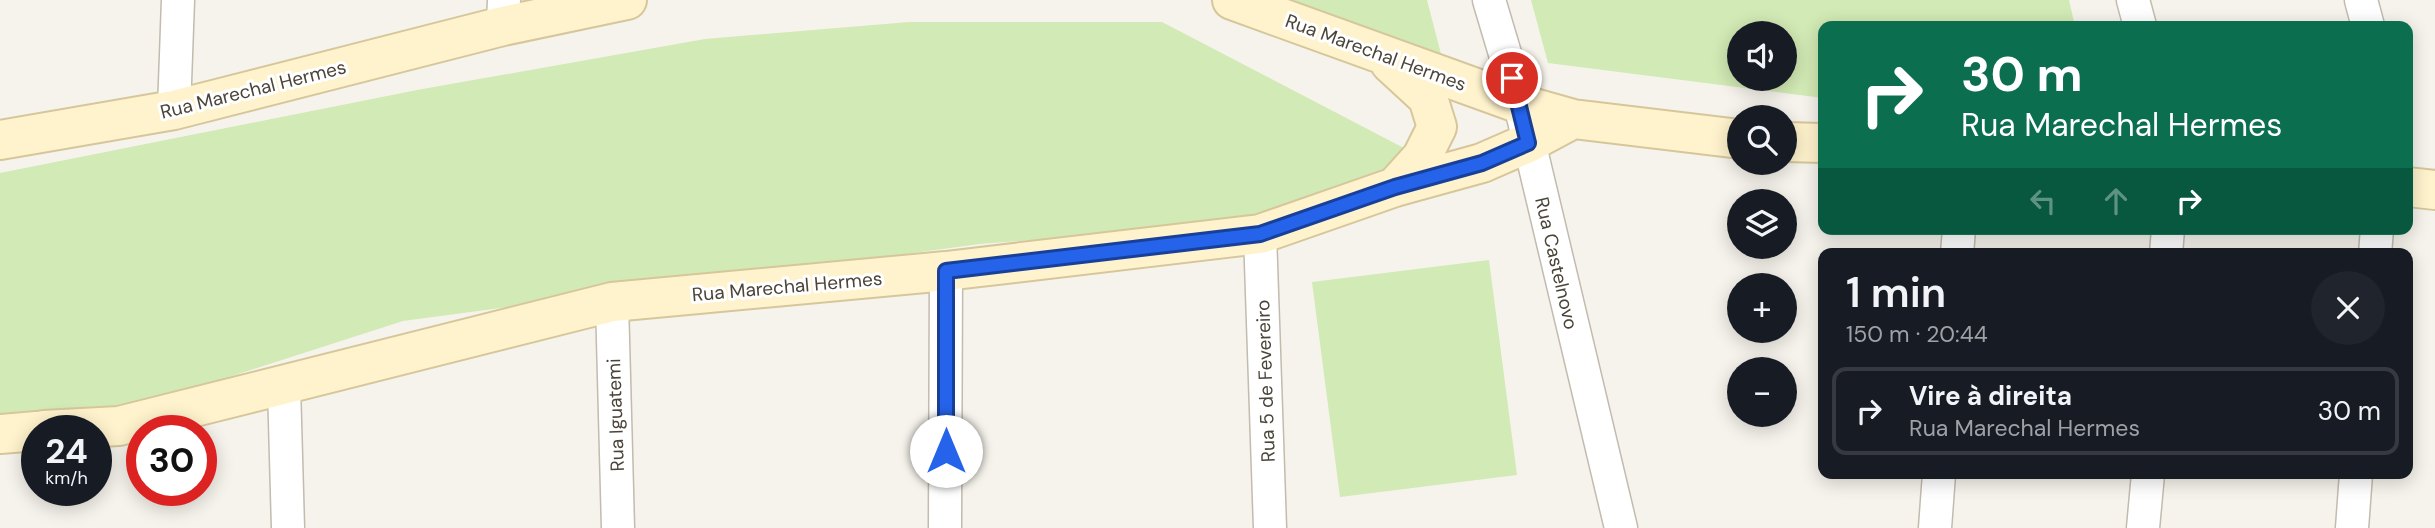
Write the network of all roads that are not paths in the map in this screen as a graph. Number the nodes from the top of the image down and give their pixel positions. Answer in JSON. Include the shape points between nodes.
{"nodes":[{"id":1,"x":178,"y":0,"type":"edge"},
{"id":2,"x":626,"y":0,"type":"edge"},
{"id":3,"x":1232,"y":0,"type":"edge"},
{"id":4,"x":1489,"y":0,"type":"edge"},
{"id":5,"x":2133,"y":0,"type":"edge"},
{"id":6,"x":2361,"y":0,"type":"edge"},
{"id":7,"x":504,"y":13,"type":"edge"},
{"id":8,"x":2139,"y":21,"type":"edge"},
{"id":9,"x":2367,"y":21,"type":"edge"},
{"id":10,"x":1379,"y":52,"type":"junction"},
{"id":11,"x":1520,"y":104,"type":"junction"},
{"id":12,"x":174,"y":110,"type":"junction"},
{"id":13,"x":1573,"y":119,"type":"junction"},
{"id":14,"x":1727,"y":137,"type":"edge"},
{"id":15,"x":0,"y":140,"type":"edge"},
{"id":16,"x":1528,"y":143,"type":"junction"},
{"id":17,"x":1797,"y":143,"type":"edge"},
{"id":18,"x":1818,"y":144,"type":"edge"},
{"id":19,"x":1395,"y":187,"type":"junction"},
{"id":20,"x":2413,"y":188,"type":"edge"},
{"id":21,"x":2435,"y":190,"type":"edge"},
{"id":22,"x":1260,"y":234,"type":"junction"},
{"id":23,"x":946,"y":271,"type":"junction"},
{"id":24,"x":612,"y":302,"type":"junction"},
{"id":25,"x":284,"y":386,"type":"junction"},
{"id":26,"x":112,"y":426,"type":"edge"},
{"id":27,"x":21,"y":432,"type":"edge"},
{"id":28,"x":0,"y":433,"type":"edge"},
{"id":29,"x":1939,"y":479,"type":"edge"},
{"id":30,"x":2148,"y":479,"type":"edge"},
{"id":31,"x":2356,"y":479,"type":"edge"},
{"id":32,"x":288,"y":528,"type":"edge"},
{"id":33,"x":618,"y":528,"type":"edge"},
{"id":34,"x":945,"y":528,"type":"edge"},
{"id":35,"x":1270,"y":528,"type":"edge"},
{"id":36,"x":1621,"y":528,"type":"edge"},
{"id":37,"x":1935,"y":528,"type":"edge"},
{"id":38,"x":2143,"y":528,"type":"edge"},
{"id":39,"x":2352,"y":528,"type":"edge"}],
"edges":[{"from":1,"to":12,"type":"street"},
{"from":2,"to":7,"type":"street","name":"Rua Marechal Hermes"},
{"from":3,"to":10,"type":"street","name":"Rua Marechal Hermes"},
{"from":4,"to":11,"type":"street","name":"Rua Castelnovo"},
{"from":5,"to":8,"type":"street"},
{"from":6,"to":9,"type":"street"},
{"from":7,"to":12,"type":"street","name":"Rua Marechal Hermes"},
{"from":10,"to":11,"type":"street","name":"Rua Marechal Hermes"},
{"from":10,"to":19,"type":"street","via":[[1428,98],[1437,127],[1422,157]]},
{"from":11,"to":13,"type":"street","name":"Rua Marechal Hermes"},
{"from":11,"to":16,"type":"street","name":"Rua Castelnovo"},
{"from":12,"to":15,"type":"street","name":"Rua Marechal Hermes"},
{"from":13,"to":14,"type":"street","name":"Rua Marechal Hermes"},
{"from":13,"to":16,"type":"street","name":"Rua Marechal Hermes"},
{"from":16,"to":19,"type":"street","name":"Rua Marechal Hermes","via":[[1482,163]]},
{"from":16,"to":36,"type":"street","name":"Rua Castelnovo"},
{"from":17,"to":18,"type":"street"},
{"from":19,"to":22,"type":"street","name":"Rua Marechal Hermes"},
{"from":20,"to":21,"type":"street"},
{"from":22,"to":23,"type":"street","name":"Rua Marechal Hermes"},
{"from":22,"to":35,"type":"street","name":"Rua 5 de Fevereiro"},
{"from":23,"to":24,"type":"street","name":"Rua Marechal Hermes"},
{"from":23,"to":34,"type":"street"},
{"from":24,"to":25,"type":"street","name":"Rua Marechal Hermes"},
{"from":24,"to":33,"type":"street","name":"Rua Iguatemi"},
{"from":25,"to":26,"type":"street","name":"Rua Marechal Hermes"},
{"from":25,"to":32,"type":"street"},
{"from":27,"to":28,"type":"street"},
{"from":29,"to":37,"type":"street"},
{"from":30,"to":38,"type":"street"},
{"from":31,"to":39,"type":"street"}]}
